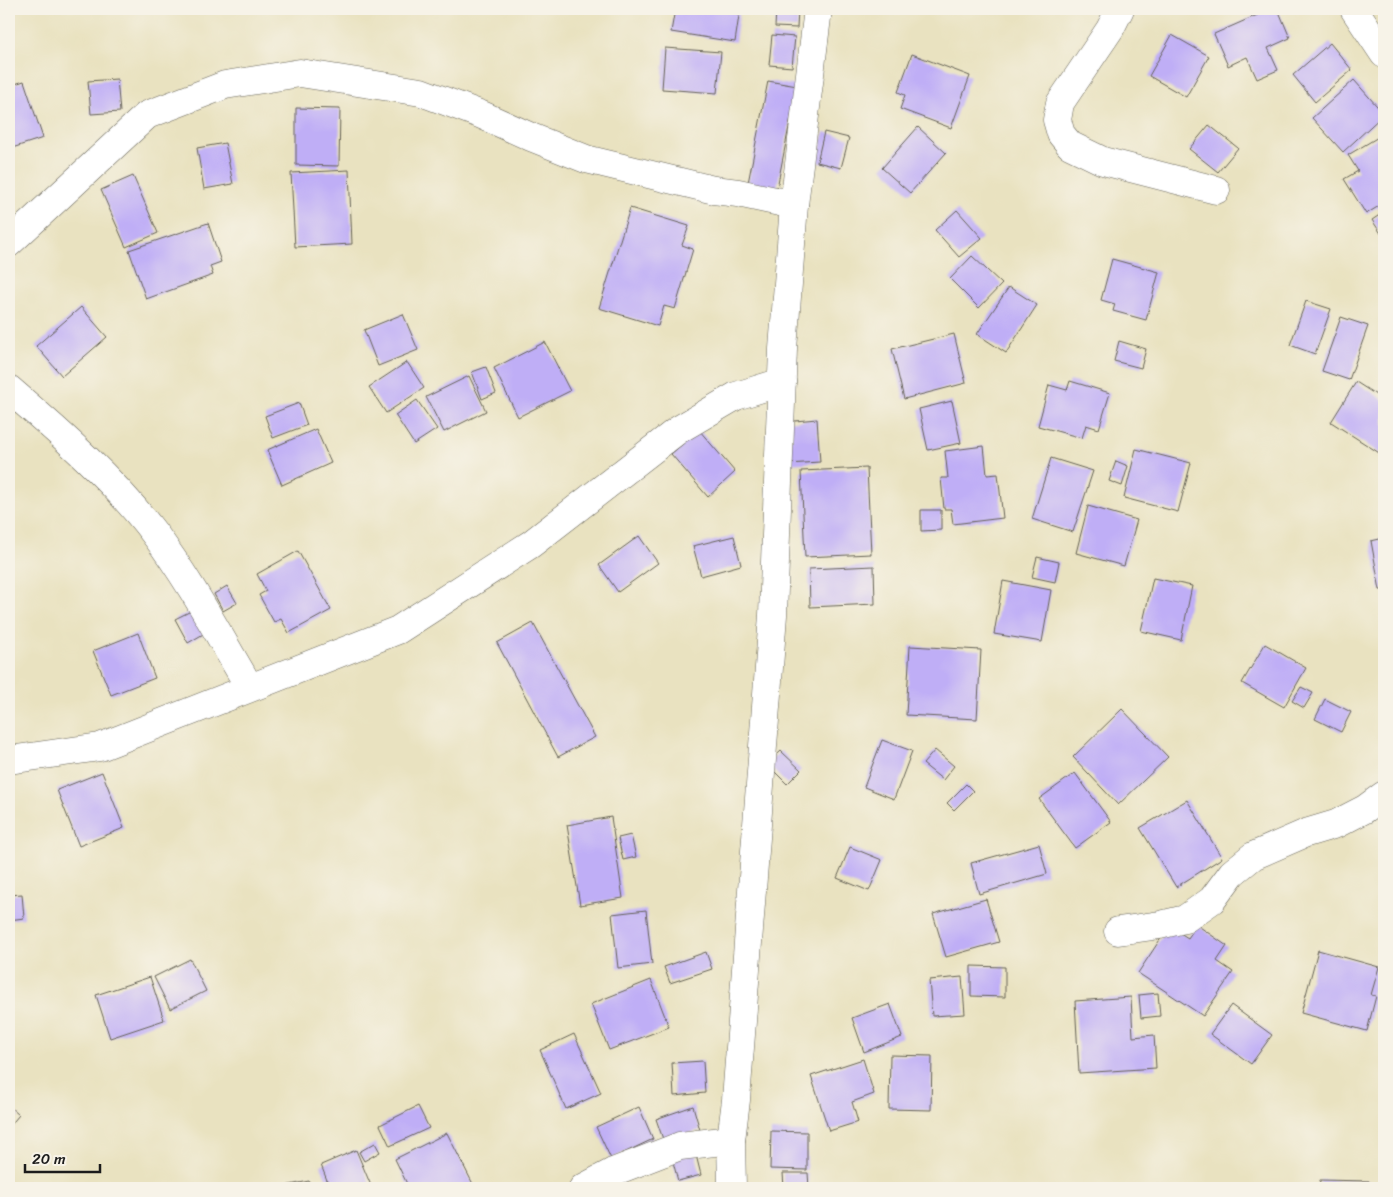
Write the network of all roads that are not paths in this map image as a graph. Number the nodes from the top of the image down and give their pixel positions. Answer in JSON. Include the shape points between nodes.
{"nodes":[{"id":1,"x":818,"y":9,"type":"edge"},
{"id":2,"x":1120,"y":9,"type":"edge"},
{"id":3,"x":1354,"y":9,"type":"edge"},
{"id":4,"x":1384,"y":54,"type":"edge"},
{"id":5,"x":1216,"y":190,"type":"dead end"},
{"id":6,"x":794,"y":206,"type":"junction"},
{"id":7,"x":9,"y":243,"type":"edge"},
{"id":8,"x":782,"y":382,"type":"junction"},
{"id":9,"x":9,"y":389,"type":"edge"},
{"id":10,"x":250,"y":688,"type":"junction"},
{"id":11,"x":9,"y":760,"type":"edge"},
{"id":12,"x":1384,"y":795,"type":"edge"},
{"id":13,"x":1118,"y":931,"type":"dead end"},
{"id":14,"x":731,"y":1140,"type":"junction"},
{"id":15,"x":583,"y":1188,"type":"edge"},
{"id":16,"x":732,"y":1188,"type":"edge"}],
"edges":[{"from":1,"to":6,"type":"street"},
{"from":2,"to":5,"type":"street","via":[[1060,103],[1057,120],[1061,134],[1070,144],[1103,161]]},
{"from":3,"to":4,"type":"street"},
{"from":6,"to":7,"type":"street","via":[[586,159],[482,114],[420,92],[300,73],[225,85],[147,115]]},
{"from":6,"to":8,"type":"street"},
{"from":8,"to":10,"type":"street","via":[[736,396],[678,430],[531,544],[398,630]]},
{"from":8,"to":14,"type":"street","via":[[774,615]]},
{"from":9,"to":10,"type":"street","via":[[80,452],[153,532],[192,588]]},
{"from":10,"to":11,"type":"street","via":[[100,748]]},
{"from":12,"to":13,"type":"street","via":[[1336,824],[1253,856],[1232,873],[1212,900],[1185,919]]},
{"from":14,"to":15,"type":"street","via":[[680,1146],[613,1172]]},
{"from":14,"to":16,"type":"street"}]}
